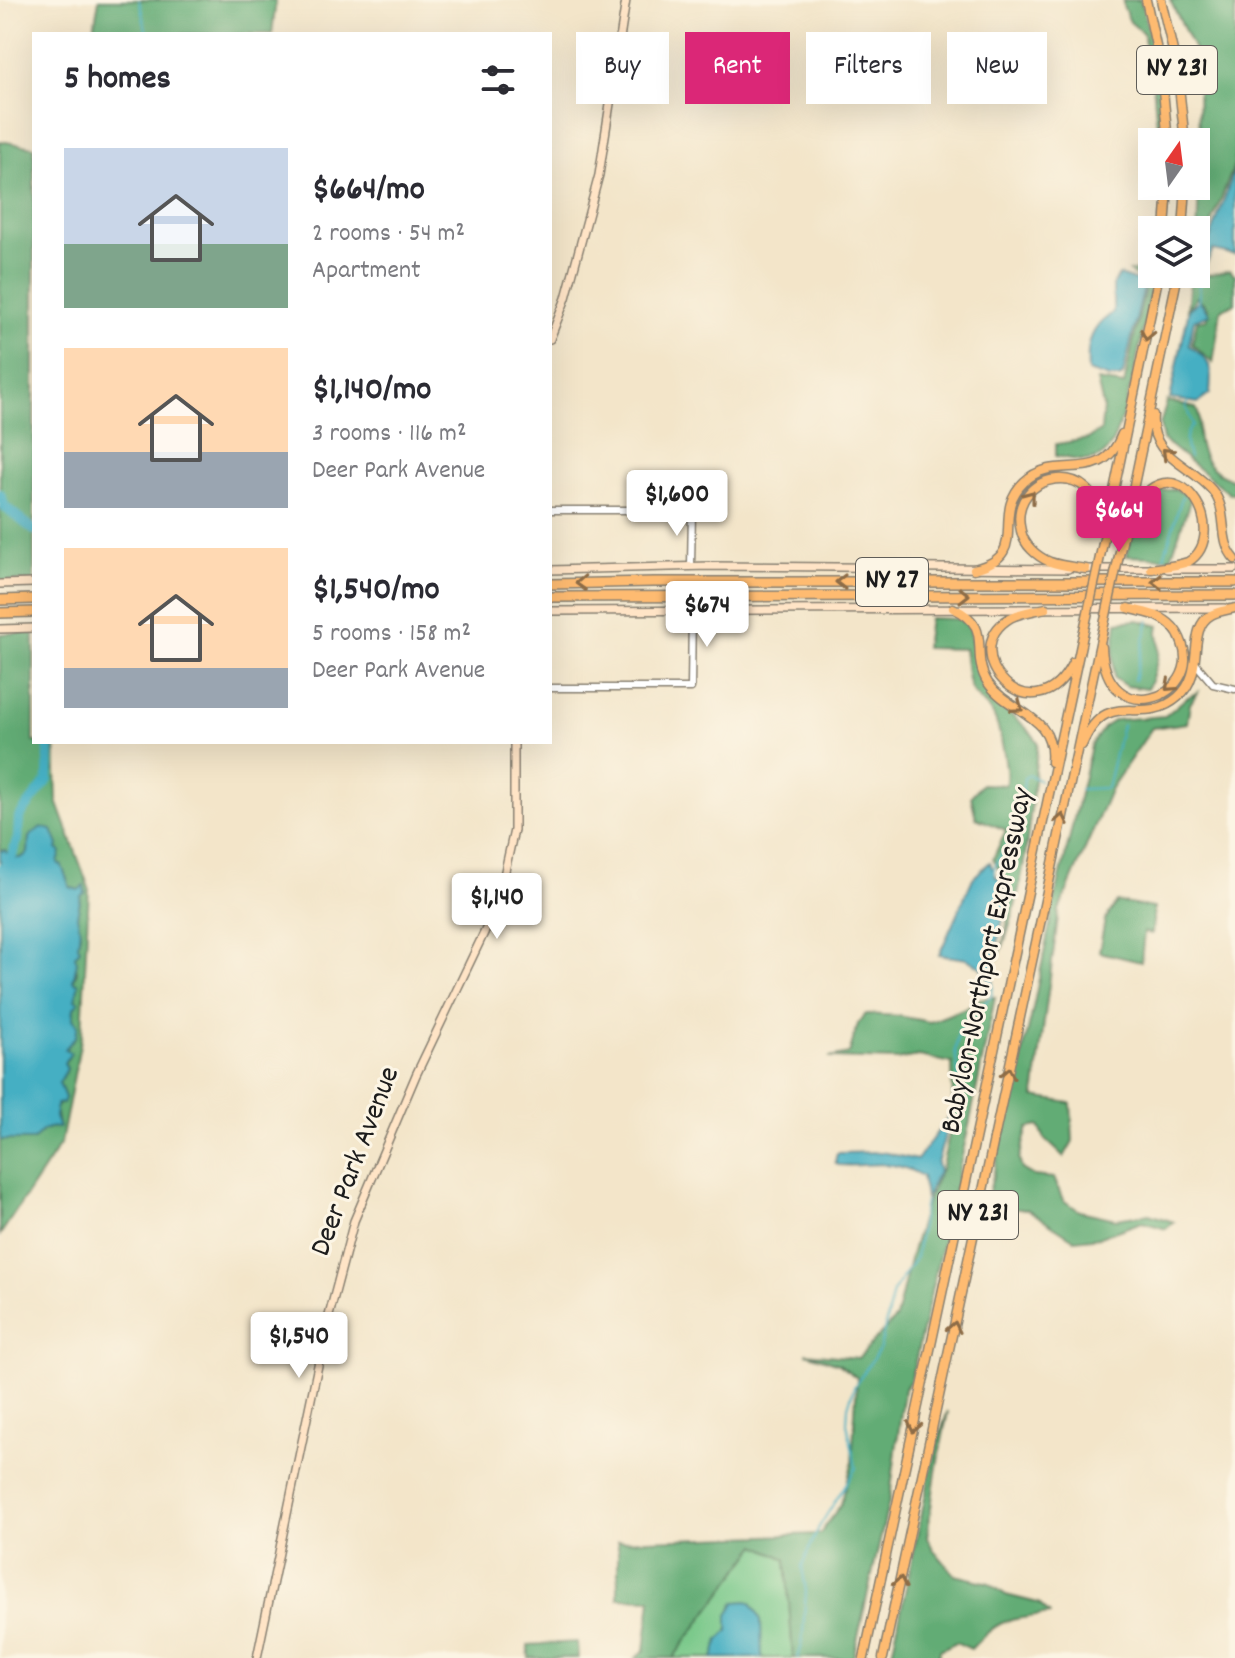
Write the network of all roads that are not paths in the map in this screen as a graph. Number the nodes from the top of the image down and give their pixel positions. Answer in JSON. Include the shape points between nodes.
{"nodes":[{"id":1,"x":626,"y":0,"type":"edge"},
{"id":2,"x":1146,"y":0,"type":"edge"},
{"id":3,"x":1161,"y":0,"type":"edge"},
{"id":4,"x":1166,"y":128,"type":"edge"},
{"id":5,"x":1183,"y":128,"type":"edge"},
{"id":6,"x":1156,"y":288,"type":"edge"},
{"id":7,"x":1175,"y":288,"type":"edge"},
{"id":8,"x":552,"y":334,"type":"edge"},
{"id":9,"x":1157,"y":375,"type":"junction"},
{"id":10,"x":1131,"y":410,"type":"junction"},
{"id":11,"x":552,"y":510,"type":"edge"},
{"id":12,"x":1125,"y":528,"type":"junction"},
{"id":13,"x":1103,"y":543,"type":"junction"},
{"id":14,"x":1235,"y":559,"type":"edge"},
{"id":15,"x":691,"y":566,"type":"junction"},
{"id":16,"x":974,"y":569,"type":"junction"},
{"id":17,"x":1086,"y":569,"type":"junction"},
{"id":18,"x":1151,"y":569,"type":"junction"},
{"id":19,"x":1235,"y":569,"type":"edge"},
{"id":20,"x":552,"y":570,"type":"edge"},
{"id":21,"x":1235,"y":582,"type":"edge"},
{"id":22,"x":32,"y":583,"type":"edge"},
{"id":23,"x":0,"y":584,"type":"edge"},
{"id":24,"x":552,"y":584,"type":"edge"},
{"id":25,"x":1235,"y":595,"type":"edge"},
{"id":26,"x":552,"y":597,"type":"edge"},
{"id":27,"x":32,"y":598,"type":"edge"},
{"id":28,"x":0,"y":600,"type":"edge"},
{"id":29,"x":953,"y":608,"type":"junction"},
{"id":30,"x":1046,"y":608,"type":"junction"},
{"id":31,"x":1128,"y":608,"type":"junction"},
{"id":32,"x":1235,"y":608,"type":"edge"},
{"id":33,"x":552,"y":611,"type":"edge"},
{"id":34,"x":692,"y":611,"type":"junction"},
{"id":35,"x":32,"y":612,"type":"edge"},
{"id":36,"x":0,"y":613,"type":"edge"},
{"id":37,"x":32,"y":628,"type":"edge"},
{"id":38,"x":0,"y":629,"type":"edge"},
{"id":39,"x":1102,"y":634,"type":"junction"},
{"id":40,"x":1079,"y":651,"type":"junction"},
{"id":41,"x":1196,"y":664,"type":"junction"},
{"id":42,"x":552,"y":688,"type":"edge"},
{"id":43,"x":1235,"y":689,"type":"edge"},
{"id":44,"x":514,"y":744,"type":"edge"},
{"id":45,"x":1075,"y":761,"type":"junction"},
{"id":46,"x":1045,"y":811,"type":"junction"},
{"id":47,"x":257,"y":1658,"type":"edge"},
{"id":48,"x":864,"y":1658,"type":"edge"},
{"id":49,"x":883,"y":1658,"type":"edge"}],
"edges":[{"from":1,"to":8,"type":"main road","via":[[599,175]]},
{"from":2,"to":4,"type":"main road","number":"NY 231"},
{"from":3,"to":5,"type":"main road","number":"NY 231"},
{"from":6,"to":10,"type":"main road","name":"Babylon-Northport Expressway","number":"NY 231","one_way":true},
{"from":7,"to":9,"type":"main road","name":"Babylon-Northport Expressway","number":"NY 231"},
{"from":9,"to":12,"type":"main road","name":"Babylon-Northport Expressway","number":"NY 231"},
{"from":14,"to":9,"type":"main road","one_way":true,"via":[[1226,545],[1217,496],[1164,453],[1156,439],[1152,426]]},
{"from":10,"to":13,"type":"main road","name":"Babylon-Northport Expressway","number":"NY 231"},
{"from":10,"to":16,"type":"main road","via":[[1104,460],[1086,467],[1044,469],[1023,482],[1009,506],[1003,554]]},
{"from":11,"to":15,"type":"street","via":[[692,510]]},
{"from":12,"to":18,"type":"main road","via":[[1142,495],[1159,485],[1183,484],[1205,499],[1213,524],[1206,547],[1189,561]]},
{"from":12,"to":39,"type":"main road","name":"Babylon-Northport Expressway","number":"NY 231","bridge":true},
{"from":17,"to":13,"type":"main road","one_way":true,"via":[[1050,562],[1030,548],[1019,523],[1027,496],[1055,479],[1083,485],[1100,506]]},
{"from":13,"to":40,"type":"main road","name":"Babylon-Northport Expressway","number":"NY 231","bridge":true},
{"from":15,"to":16,"type":"main road"},
{"from":15,"to":20,"type":"main road"},
{"from":16,"to":17,"type":"main road"},
{"from":17,"to":18,"type":"main road"},
{"from":18,"to":19,"type":"main road"},
{"from":21,"to":24,"type":"highway","number":"NY 27","one_way":true},
{"from":22,"to":23,"type":"main road"},
{"from":26,"to":25,"type":"highway","number":"NY 27","one_way":true},
{"from":27,"to":28,"type":"highway"},
{"from":29,"to":30,"type":"main road"},
{"from":29,"to":34,"type":"main road"},
{"from":29,"to":46,"type":"main road","one_way":true,"via":[[977,627],[981,667],[990,685],[1047,735],[1052,753]]},
{"from":30,"to":31,"type":"main road"},
{"from":30,"to":40,"type":"main road","via":[[1015,616],[998,629],[991,652],[1000,679],[1021,692],[1043,693],[1062,681]]},
{"from":31,"to":32,"type":"main road"},
{"from":31,"to":39,"type":"main road","one_way":true,"via":[[1162,619],[1181,639],[1184,663],[1173,686],[1147,698],[1120,691],[1105,670]]},
{"from":32,"to":41,"type":"main road","via":[[1202,624]]},
{"from":33,"to":34,"type":"main road"},
{"from":34,"to":42,"type":"street","via":[[691,688]]},
{"from":35,"to":36,"type":"highway"},
{"from":37,"to":38,"type":"main road"},
{"from":39,"to":45,"type":"main road","name":"Babylon-Northport Expressway","number":"NY 231"},
{"from":40,"to":46,"type":"main road","name":"Babylon-Northport Expressway","number":"NY 231"},
{"from":41,"to":43,"type":"street","via":[[1215,685]]},
{"from":41,"to":45,"type":"main road","via":[[1186,689],[1166,705],[1111,711],[1099,718]]},
{"from":44,"to":47,"type":"main road","name":"Deer Park Avenue","via":[[511,852],[494,912],[354,1221]]},
{"from":49,"to":45,"type":"main road","name":"Babylon-Northport Expressway","number":"NY 231","one_way":true},
{"from":46,"to":48,"type":"main road","name":"Babylon-Northport Expressway","number":"NY 231","one_way":true}]}
